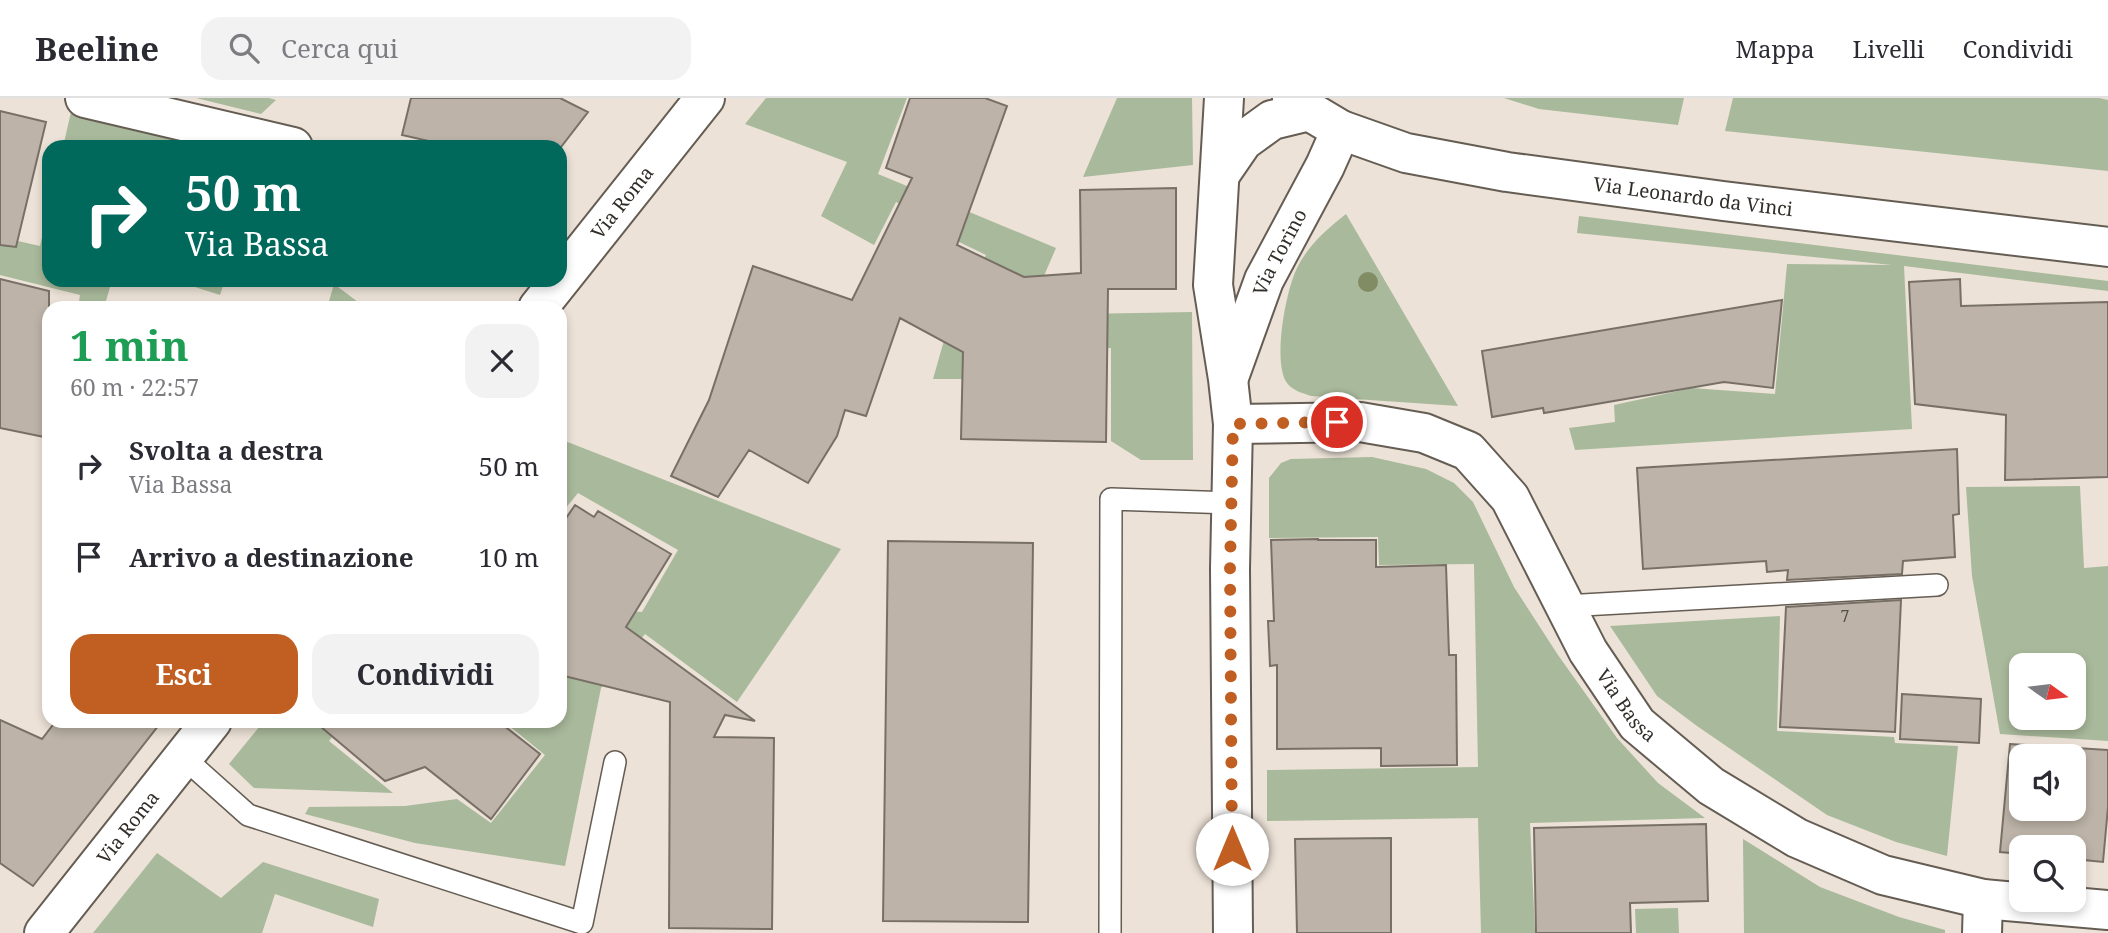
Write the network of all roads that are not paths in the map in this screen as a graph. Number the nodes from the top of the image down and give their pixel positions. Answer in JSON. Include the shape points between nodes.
{"nodes":[{"id":1,"x":85,"y":98,"type":"edge"},
{"id":2,"x":705,"y":98,"type":"edge"},
{"id":3,"x":1224,"y":98,"type":"edge"},
{"id":4,"x":1300,"y":104,"type":"edge"},
{"id":5,"x":1341,"y":130,"type":"junction"},
{"id":6,"x":263,"y":140,"type":"edge"},
{"id":7,"x":1221,"y":173,"type":"junction"},
{"id":8,"x":2108,"y":247,"type":"edge"},
{"id":9,"x":567,"y":264,"type":"edge"},
{"id":10,"x":1228,"y":379,"type":"junction"},
{"id":11,"x":1233,"y":424,"type":"junction"},
{"id":12,"x":1232,"y":503,"type":"junction"},
{"id":13,"x":1937,"y":585,"type":"dead end"},
{"id":14,"x":1565,"y":606,"type":"junction"},
{"id":15,"x":206,"y":728,"type":"edge"},
{"id":16,"x":183,"y":757,"type":"junction"},
{"id":17,"x":615,"y":762,"type":"dead end"},
{"id":18,"x":2108,"y":910,"type":"edge"},
{"id":19,"x":1982,"y":916,"type":"edge"},
{"id":20,"x":44,"y":933,"type":"edge"},
{"id":21,"x":1110,"y":933,"type":"edge"},
{"id":22,"x":1233,"y":933,"type":"edge"}],
"edges":[{"from":1,"to":6,"type":"street"},
{"from":2,"to":9,"type":"street","name":"Via Roma"},
{"from":3,"to":7,"type":"street","name":"Via Torino"},
{"from":4,"to":5,"type":"street","name":"Via Leonardo da Vinci"},
{"from":4,"to":7,"type":"street","via":[[1243,141]]},
{"from":5,"to":8,"type":"street","name":"Via Leonardo da Vinci","via":[[1406,153],[1507,172]]},
{"from":5,"to":10,"type":"street","name":"Via Torino","via":[[1264,280]]},
{"from":7,"to":10,"type":"street","name":"Via Torino","via":[[1213,285]]},
{"from":10,"to":11,"type":"street","name":"Via Torino"},
{"from":11,"to":12,"type":"street","name":"Via Torino"},
{"from":11,"to":14,"type":"street","name":"Via Bassa","via":[[1360,422],[1424,433],[1468,451],[1510,498]]},
{"from":12,"to":21,"type":"lane","via":[[1111,499]]},
{"from":12,"to":22,"type":"street","name":"Via Torino"},
{"from":13,"to":14,"type":"lane"},
{"from":14,"to":19,"type":"street","name":"Via Bassa","via":[[1588,651],[1637,724],[1711,786],[1797,838]]},
{"from":15,"to":16,"type":"street","name":"Via Roma"},
{"from":16,"to":17,"type":"lane","via":[[248,815],[582,923]]},
{"from":16,"to":20,"type":"street","name":"Via Roma"},
{"from":18,"to":19,"type":"street","name":"Via Bassa"}]}
